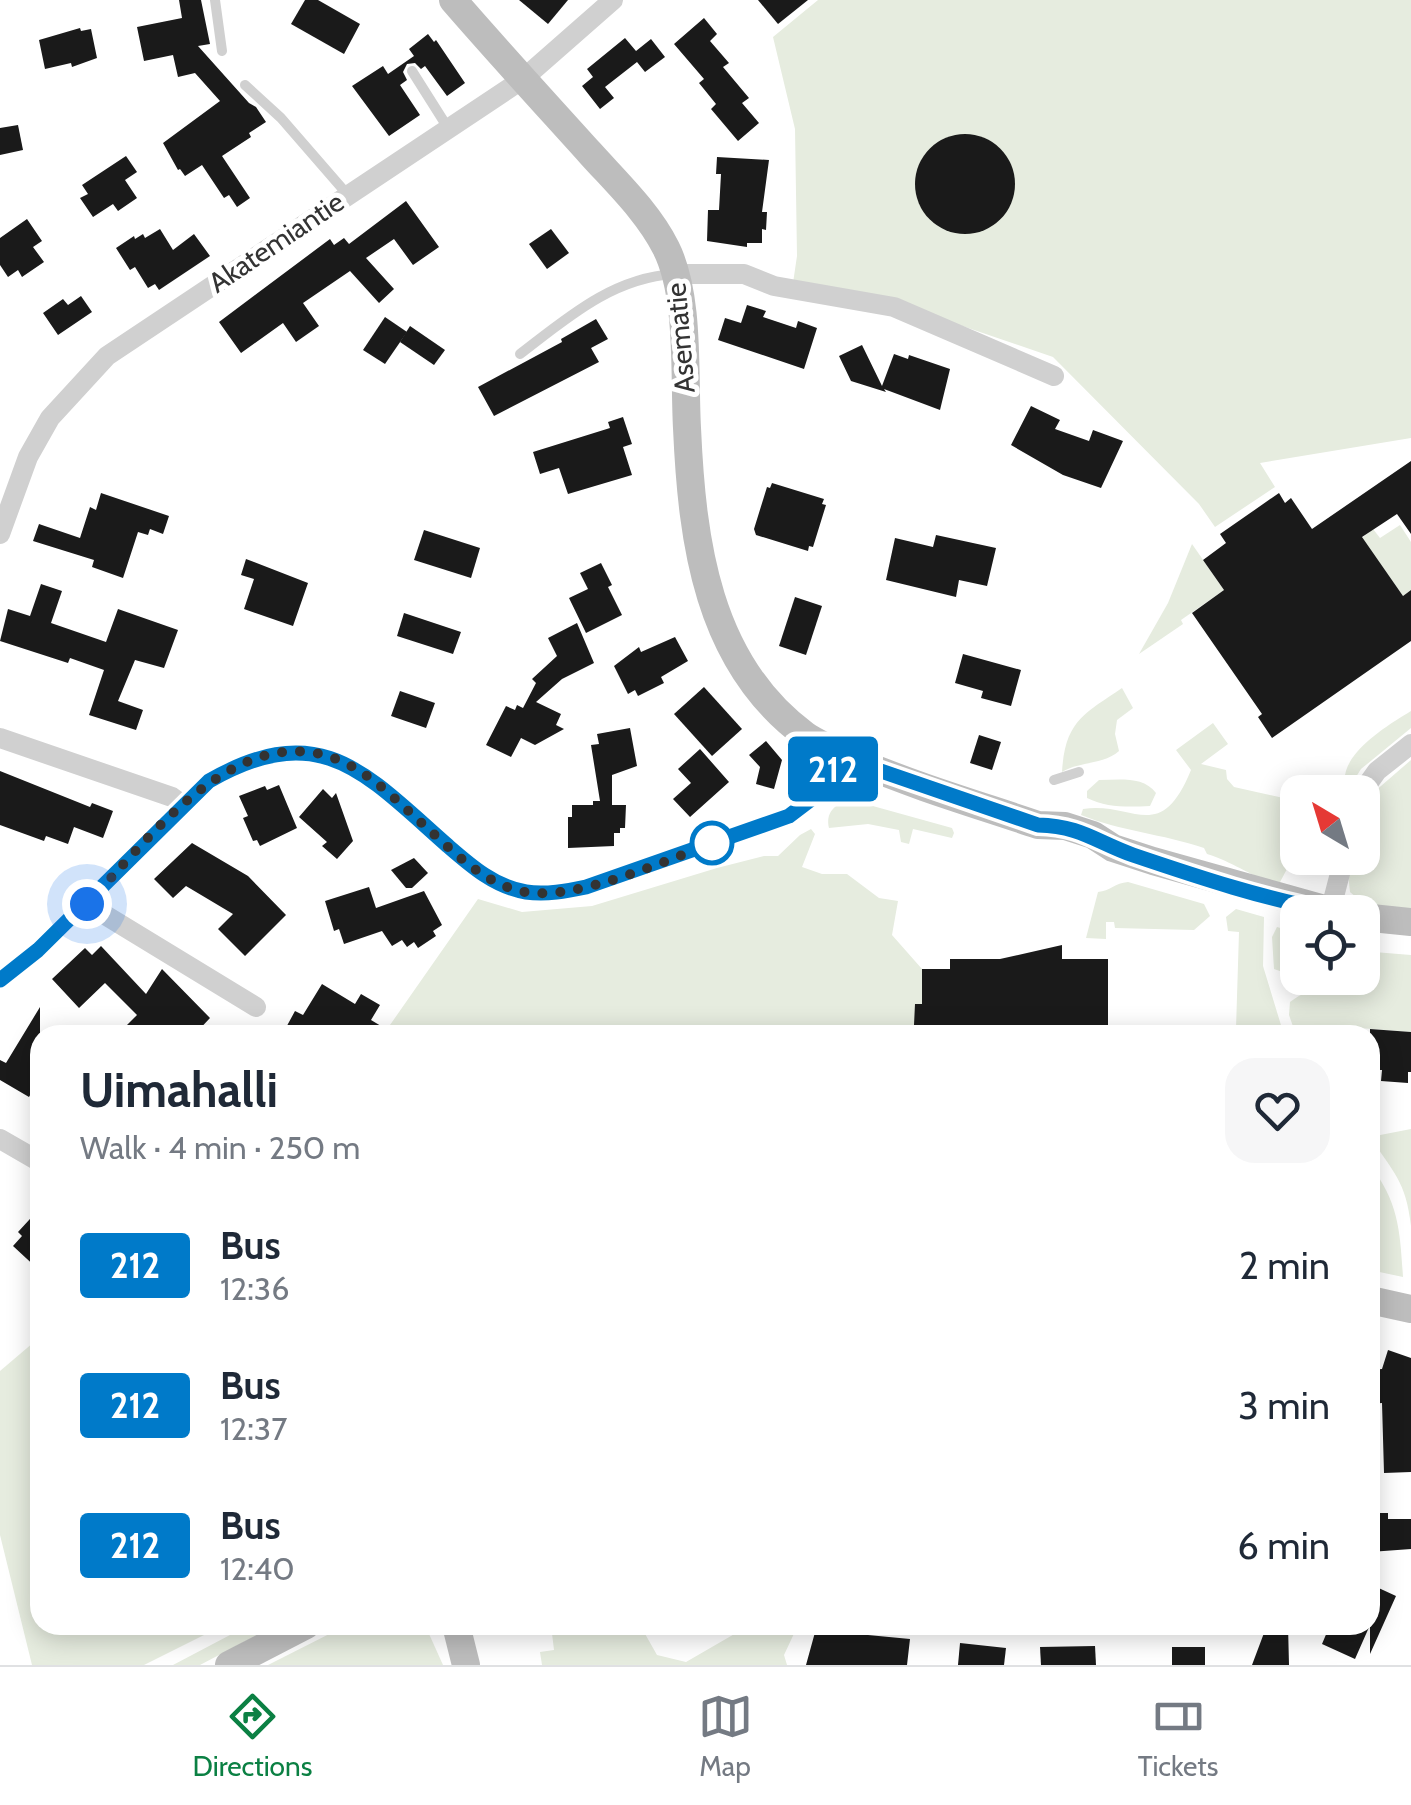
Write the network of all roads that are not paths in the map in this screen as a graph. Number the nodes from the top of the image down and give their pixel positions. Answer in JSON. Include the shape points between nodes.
{"nodes":[{"id":1,"x":215,"y":0,"type":"edge"},
{"id":2,"x":453,"y":0,"type":"edge"},
{"id":3,"x":613,"y":0,"type":"edge"},
{"id":4,"x":222,"y":51,"type":"dead end"},
{"id":5,"x":412,"y":71,"type":"dead end"},
{"id":6,"x":523,"y":80,"type":"junction"},
{"id":7,"x":245,"y":84,"type":"dead end"},
{"id":8,"x":448,"y":129,"type":"junction"},
{"id":9,"x":348,"y":194,"type":"junction"},
{"id":10,"x":675,"y":274,"type":"junction"},
{"id":11,"x":520,"y":354,"type":"dead end"},
{"id":12,"x":1054,"y":376,"type":"dead end"},
{"id":13,"x":4,"y":509,"type":"edge"},
{"id":14,"x":0,"y":534,"type":"edge"},
{"id":15,"x":0,"y":738,"type":"edge"},
{"id":16,"x":1411,"y":744,"type":"edge"},
{"id":17,"x":843,"y":754,"type":"junction"},
{"id":18,"x":1079,"y":772,"type":"dead end"},
{"id":19,"x":1374,"y":775,"type":"edge"},
{"id":20,"x":1054,"y":780,"type":"dead end"},
{"id":21,"x":184,"y":805,"type":"junction"},
{"id":22,"x":1280,"y":897,"type":"edge"},
{"id":23,"x":87,"y":904,"type":"junction"},
{"id":24,"x":1380,"y":919,"type":"edge"},
{"id":25,"x":1411,"y":922,"type":"edge"},
{"id":26,"x":0,"y":980,"type":"edge"},
{"id":27,"x":256,"y":1008,"type":"dead end"},
{"id":28,"x":0,"y":1139,"type":"edge"},
{"id":29,"x":30,"y":1156,"type":"edge"},
{"id":30,"x":1380,"y":1302,"type":"edge"},
{"id":31,"x":1411,"y":1309,"type":"edge"},
{"id":32,"x":287,"y":1635,"type":"edge"},
{"id":33,"x":458,"y":1635,"type":"edge"},
{"id":34,"x":230,"y":1665,"type":"edge"},
{"id":35,"x":466,"y":1665,"type":"edge"}],
"edges":[{"from":1,"to":4,"type":"lane"},
{"from":2,"to":6,"type":"street","name":"Asematie"},
{"from":3,"to":6,"type":"street","name":"Akatemiantie"},
{"from":5,"to":8,"type":"lane"},
{"from":6,"to":8,"type":"street","name":"Akatemiantie"},
{"from":6,"to":10,"type":"street","name":"Asematie","via":[[642,213]]},
{"from":7,"to":9,"type":"lane"},
{"from":8,"to":9,"type":"street","name":"Akatemiantie"},
{"from":9,"to":13,"type":"street","name":"Akatemiantie","via":[[107,356],[50,418]]},
{"from":10,"to":11,"type":"lane","via":[[626,282]]},
{"from":10,"to":12,"type":"street","via":[[744,274],[774,286],[894,306]]},
{"from":10,"to":17,"type":"street","name":"Asematie","via":[[694,520],[706,584],[725,631],[789,705]]},
{"from":13,"to":14,"type":"street","name":"Akatemiantie"},
{"from":15,"to":21,"type":"street"},
{"from":16,"to":19,"type":"street"},
{"from":17,"to":21,"type":"street","via":[[814,797],[789,816],[556,893],[495,882],[366,774],[339,760],[272,754],[209,781]]},
{"from":17,"to":22,"type":"street","name":"Asematie","via":[[1038,825],[1065,826],[1113,848]]},
{"from":18,"to":20,"type":"lane"},
{"from":21,"to":23,"type":"street"},
{"from":23,"to":26,"type":"street"},
{"from":23,"to":27,"type":"street"},
{"from":24,"to":25,"type":"street"},
{"from":28,"to":29,"type":"street"},
{"from":30,"to":31,"type":"street"},
{"from":32,"to":34,"type":"street"},
{"from":33,"to":35,"type":"street"}]}
